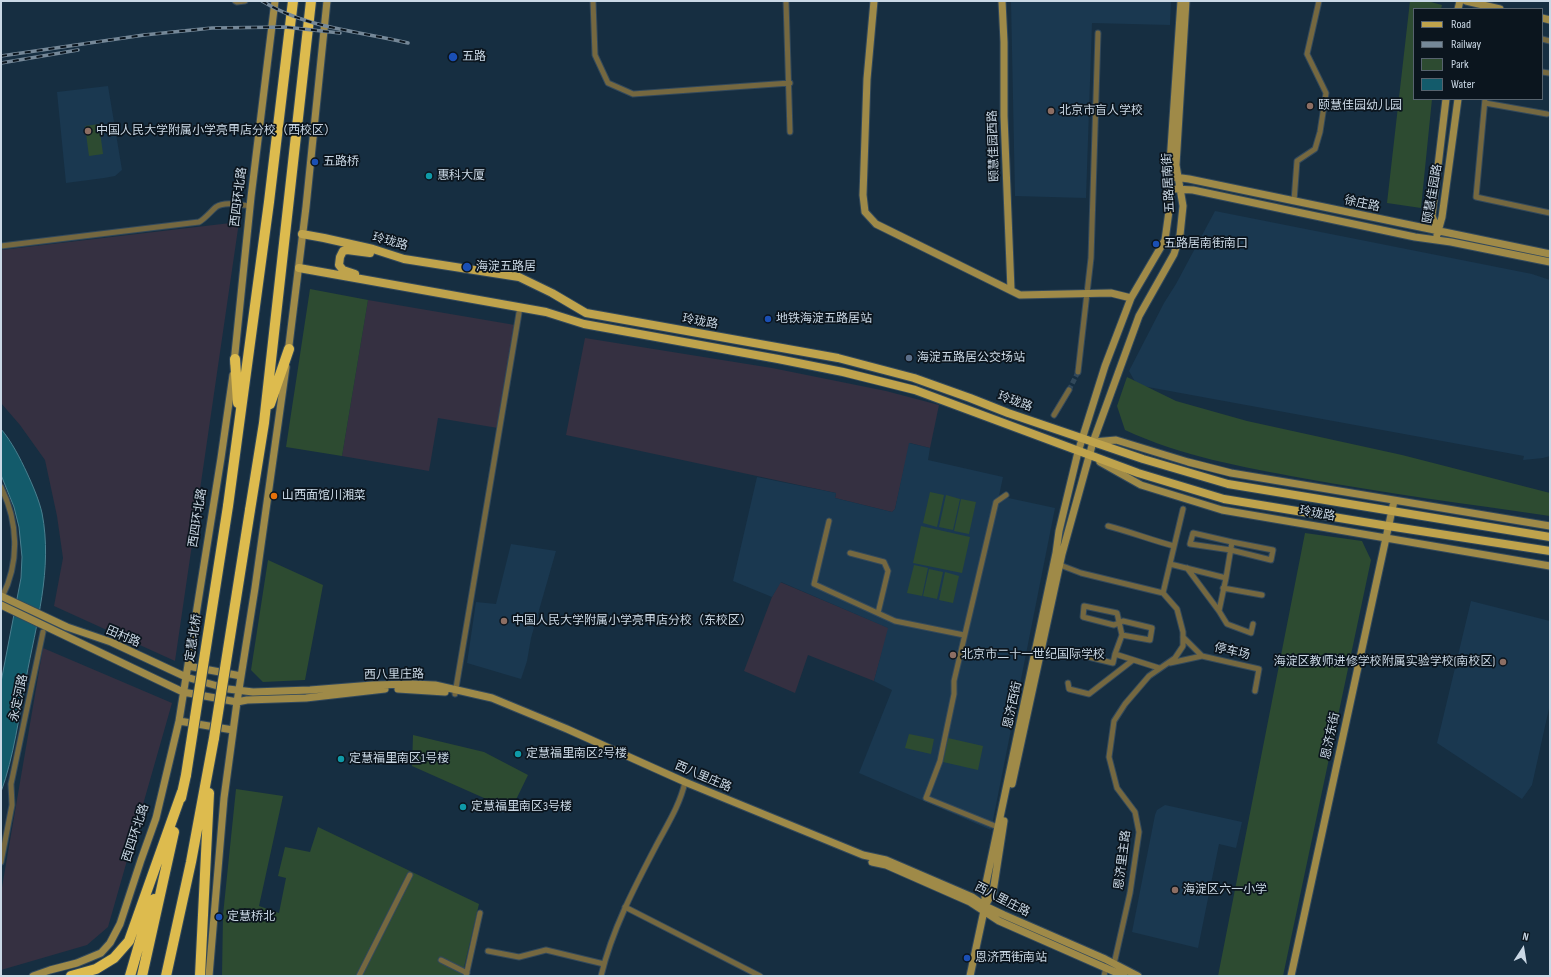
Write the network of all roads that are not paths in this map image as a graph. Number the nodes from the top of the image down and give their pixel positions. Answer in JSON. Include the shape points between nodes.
{"nodes":[{"id":1,"x":235,"y":1,"type":"edge"},
{"id":2,"x":245,"y":1,"type":"edge"},
{"id":3,"x":275,"y":1,"type":"edge"},
{"id":4,"x":293,"y":1,"type":"edge"},
{"id":5,"x":312,"y":1,"type":"edge"},
{"id":6,"x":327,"y":1,"type":"edge"},
{"id":7,"x":593,"y":1,"type":"edge"},
{"id":8,"x":786,"y":1,"type":"edge"},
{"id":9,"x":874,"y":1,"type":"edge"},
{"id":10,"x":1002,"y":1,"type":"edge"},
{"id":11,"x":1180,"y":1,"type":"edge"},
{"id":12,"x":1186,"y":1,"type":"edge"},
{"id":13,"x":1319,"y":1,"type":"edge"},
{"id":14,"x":1469,"y":3,"type":"edge"},
{"id":15,"x":1495,"y":8,"type":"edge"},
{"id":16,"x":1098,"y":33,"type":"dead end"},
{"id":17,"x":790,"y":83,"type":"junction"},
{"id":18,"x":1446,"y":100,"type":"edge"},
{"id":19,"x":1458,"y":100,"type":"edge"},
{"id":20,"x":1485,"y":101,"type":"edge"},
{"id":21,"x":1547,"y":114,"type":"dead end"},
{"id":22,"x":790,"y":132,"type":"dead end"},
{"id":23,"x":1170,"y":176,"type":"junction"},
{"id":24,"x":1178,"y":178,"type":"junction"},
{"id":25,"x":1170,"y":188,"type":"junction"},
{"id":26,"x":1180,"y":189,"type":"junction"},
{"id":27,"x":1294,"y":201,"type":"junction"},
{"id":28,"x":250,"y":206,"type":"junction"},
{"id":29,"x":1550,"y":213,"type":"edge"},
{"id":30,"x":1438,"y":231,"type":"junction"},
{"id":31,"x":302,"y":234,"type":"junction"},
{"id":32,"x":1436,"y":240,"type":"junction"},
{"id":33,"x":1,"y":246,"type":"edge"},
{"id":34,"x":1550,"y":254,"type":"edge"},
{"id":35,"x":404,"y":258,"type":"junction"},
{"id":36,"x":1550,"y":262,"type":"edge"},
{"id":37,"x":299,"y":268,"type":"junction"},
{"id":38,"x":371,"y":281,"type":"junction"},
{"id":39,"x":1011,"y":290,"type":"junction"},
{"id":40,"x":1087,"y":293,"type":"junction"},
{"id":41,"x":1131,"y":298,"type":"junction"},
{"id":42,"x":520,"y":307,"type":"junction"},
{"id":43,"x":289,"y":349,"type":"junction"},
{"id":44,"x":235,"y":359,"type":"junction"},
{"id":45,"x":1078,"y":372,"type":"tunnel mouth"},
{"id":46,"x":1069,"y":390,"type":"tunnel mouth"},
{"id":47,"x":1054,"y":415,"type":"dead end"},
{"id":48,"x":240,"y":422,"type":"junction"},
{"id":49,"x":264,"y":423,"type":"junction"},
{"id":50,"x":1082,"y":439,"type":"junction"},
{"id":51,"x":1093,"y":442,"type":"junction"},
{"id":52,"x":1078,"y":452,"type":"junction"},
{"id":53,"x":1089,"y":456,"type":"junction"},
{"id":54,"x":1,"y":486,"type":"edge"},
{"id":55,"x":1006,"y":495,"type":"dead end"},
{"id":56,"x":1394,"y":501,"type":"junction"},
{"id":57,"x":1183,"y":509,"type":"dead end"},
{"id":58,"x":1391,"y":512,"type":"junction"},
{"id":59,"x":829,"y":521,"type":"dead end"},
{"id":60,"x":1108,"y":526,"type":"dead end"},
{"id":61,"x":1388,"y":526,"type":"junction"},
{"id":62,"x":1550,"y":526,"type":"edge"},
{"id":63,"x":1550,"y":537,"type":"edge"},
{"id":64,"x":1386,"y":538,"type":"junction"},
{"id":65,"x":1232,"y":542,"type":"junction"},
{"id":66,"x":1174,"y":546,"type":"junction"},
{"id":67,"x":1231,"y":550,"type":"junction"},
{"id":68,"x":1550,"y":551,"type":"edge"},
{"id":69,"x":850,"y":553,"type":"dead end"},
{"id":70,"x":1170,"y":564,"type":"junction"},
{"id":71,"x":1060,"y":565,"type":"junction"},
{"id":72,"x":1550,"y":566,"type":"edge"},
{"id":73,"x":1187,"y":568,"type":"junction"},
{"id":74,"x":1226,"y":578,"type":"junction"},
{"id":75,"x":1224,"y":588,"type":"junction"},
{"id":76,"x":1163,"y":593,"type":"junction"},
{"id":77,"x":1262,"y":595,"type":"dead end"},
{"id":78,"x":4,"y":598,"type":"edge"},
{"id":79,"x":3,"y":607,"type":"edge"},
{"id":80,"x":1219,"y":611,"type":"junction"},
{"id":81,"x":878,"y":613,"type":"junction"},
{"id":82,"x":1119,"y":623,"type":"junction"},
{"id":83,"x":1252,"y":624,"type":"dead end"},
{"id":84,"x":43,"y":632,"type":"dead end"},
{"id":85,"x":964,"y":635,"type":"junction"},
{"id":86,"x":1122,"y":635,"type":"junction"},
{"id":87,"x":1183,"y":637,"type":"junction"},
{"id":88,"x":1072,"y":653,"type":"dead end"},
{"id":89,"x":1115,"y":654,"type":"junction"},
{"id":90,"x":1202,"y":656,"type":"junction"},
{"id":91,"x":1133,"y":660,"type":"junction"},
{"id":92,"x":1167,"y":663,"type":"junction"},
{"id":93,"x":188,"y":666,"type":"junction"},
{"id":94,"x":1159,"y":668,"type":"junction"},
{"id":95,"x":241,"y":676,"type":"junction"},
{"id":96,"x":186,"y":677,"type":"junction"},
{"id":97,"x":1068,"y":683,"type":"dead end"},
{"id":98,"x":238,"y":691,"type":"junction"},
{"id":99,"x":1255,"y":691,"type":"dead end"},
{"id":100,"x":183,"y":692,"type":"junction"},
{"id":101,"x":456,"y":692,"type":"junction"},
{"id":102,"x":237,"y":702,"type":"junction"},
{"id":103,"x":178,"y":721,"type":"junction"},
{"id":104,"x":233,"y":730,"type":"junction"},
{"id":105,"x":210,"y":761,"type":"junction"},
{"id":106,"x":685,"y":784,"type":"junction"},
{"id":107,"x":182,"y":792,"type":"junction"},
{"id":108,"x":1000,"y":828,"type":"junction"},
{"id":109,"x":1,"y":862,"type":"edge"},
{"id":110,"x":165,"y":871,"type":"junction"},
{"id":111,"x":410,"y":875,"type":"dead end"},
{"id":112,"x":625,"y":907,"type":"junction"},
{"id":113,"x":984,"y":908,"type":"junction"},
{"id":114,"x":480,"y":913,"type":"dead end"},
{"id":115,"x":175,"y":935,"type":"junction"},
{"id":116,"x":488,"y":951,"type":"dead end"},
{"id":117,"x":441,"y":960,"type":"dead end"},
{"id":118,"x":604,"y":964,"type":"junction"},
{"id":119,"x":1114,"y":964,"type":"junction"},
{"id":120,"x":1106,"y":967,"type":"junction"},
{"id":121,"x":466,"y":974,"type":"edge"},
{"id":122,"x":33,"y":976,"type":"edge"},
{"id":123,"x":71,"y":976,"type":"edge"},
{"id":124,"x":130,"y":976,"type":"edge"},
{"id":125,"x":142,"y":976,"type":"edge"},
{"id":126,"x":166,"y":976,"type":"edge"},
{"id":127,"x":174,"y":976,"type":"edge"},
{"id":128,"x":200,"y":976,"type":"edge"},
{"id":129,"x":209,"y":976,"type":"edge"},
{"id":130,"x":359,"y":976,"type":"edge"},
{"id":131,"x":601,"y":976,"type":"edge"},
{"id":132,"x":760,"y":976,"type":"edge"},
{"id":133,"x":970,"y":976,"type":"edge"},
{"id":134,"x":1104,"y":976,"type":"edge"},
{"id":135,"x":1124,"y":976,"type":"edge"},
{"id":136,"x":1138,"y":976,"type":"edge"},
{"id":137,"x":1291,"y":976,"type":"edge"}],
"edges":[{"from":1,"to":2,"type":"street"},
{"from":3,"to":28,"type":"street","name":"西四环北路"},
{"from":4,"to":48,"type":"highway"},
{"from":5,"to":49,"type":"highway"},
{"from":6,"to":31,"type":"street"},
{"from":7,"to":17,"type":"street","via":[[595,55],[608,83],[633,94]]},
{"from":8,"to":17,"type":"street"},
{"from":9,"to":39,"type":"street","via":[[864,147],[865,212],[876,224]]},
{"from":10,"to":39,"type":"street","name":"颐慧佳园西路"},
{"from":11,"to":23,"type":"street","name":"五路居南街"},
{"from":12,"to":24,"type":"street","name":"五路居南街","via":[[1176,165]]},
{"from":13,"to":27,"type":"street","via":[[1307,54],[1326,93],[1315,149],[1297,161]]},
{"from":14,"to":15,"type":"street"},
{"from":16,"to":40,"type":"street","via":[[1091,258]]},
{"from":17,"to":22,"type":"street"},
{"from":18,"to":30,"type":"street","name":"颐慧佳园路","via":[[1432,216]]},
{"from":19,"to":30,"type":"street","name":"颐慧佳园路"},
{"from":20,"to":21,"type":"street"},
{"from":20,"to":29,"type":"street","via":[[1476,197]]},
{"from":23,"to":24,"type":"street","name":"徐庄路"},
{"from":23,"to":25,"type":"street","name":"五路居南街"},
{"from":24,"to":26,"type":"street","name":"五路居南街"},
{"from":24,"to":27,"type":"street","name":"徐庄路"},
{"from":25,"to":26,"type":"street","name":"徐庄路"},
{"from":25,"to":41,"type":"street","name":"五路居南街","via":[[1165,240]]},
{"from":26,"to":32,"type":"street","name":"徐庄路"},
{"from":26,"to":51,"type":"street","name":"五路居南街","via":[[1183,206],[1178,245],[1139,316]]},
{"from":27,"to":30,"type":"street","name":"徐庄路"},
{"from":28,"to":33,"type":"street","via":[[223,204],[199,222]]},
{"from":28,"to":44,"type":"street","name":"西四环北路"},
{"from":30,"to":32,"type":"street"},
{"from":30,"to":34,"type":"street","name":"徐庄路"},
{"from":31,"to":35,"type":"main road","name":"玲珑路"},
{"from":31,"to":37,"type":"street"},
{"from":32,"to":36,"type":"street","name":"徐庄路"},
{"from":35,"to":38,"type":"main road","via":[[343,251],[339,265],[343,270]]},
{"from":35,"to":50,"type":"main road","name":"玲珑路","via":[[519,277],[586,313],[838,358],[914,378]]},
{"from":37,"to":38,"type":"main road","name":"玲珑路"},
{"from":37,"to":43,"type":"street"},
{"from":38,"to":42,"type":"main road","name":"玲珑路"},
{"from":39,"to":40,"type":"street","via":[[1020,295]]},
{"from":40,"to":41,"type":"street","via":[[1111,293]]},
{"from":40,"to":45,"type":"street"},
{"from":41,"to":50,"type":"street","name":"五路居南街","via":[[1105,366]]},
{"from":42,"to":52,"type":"main road","name":"玲珑路","via":[[584,324],[778,359],[915,390]]},
{"from":42,"to":101,"type":"street"},
{"from":43,"to":49,"type":"highway"},
{"from":43,"to":95,"type":"street","via":[[256,588]]},
{"from":44,"to":48,"type":"highway"},
{"from":44,"to":93,"type":"street","name":"西四环北路"},
{"from":46,"to":47,"type":"street"},
{"from":48,"to":107,"type":"highway","name":"定慧北桥","bridge":true},
{"from":49,"to":105,"type":"highway","bridge":true},
{"from":50,"to":51,"type":"main road","name":"玲珑路"},
{"from":50,"to":52,"type":"street","name":"恩济西街"},
{"from":51,"to":53,"type":"street","name":"恩济西街"},
{"from":51,"to":56,"type":"street","name":"玲珑路","via":[[1116,440],[1231,473]]},
{"from":51,"to":58,"type":"main road","name":"玲珑路","via":[[1228,484]]},
{"from":52,"to":53,"type":"main road","name":"玲珑路"},
{"from":52,"to":108,"type":"street","name":"恩济西街","via":[[1059,531]]},
{"from":53,"to":61,"type":"main road","name":"玲珑路","via":[[1224,499]]},
{"from":53,"to":64,"type":"street","name":"玲珑路","via":[[1141,485],[1222,510]]},
{"from":53,"to":71,"type":"street","name":"恩济西街"},
{"from":54,"to":78,"type":"street","via":[[12,514],[15,553]]},
{"from":55,"to":85,"type":"street","via":[[996,502]]},
{"from":56,"to":58,"type":"street","name":"恩济东街"},
{"from":56,"to":62,"type":"street","name":"玲珑路"},
{"from":57,"to":66,"type":"street"},
{"from":58,"to":61,"type":"street","name":"恩济东街"},
{"from":58,"to":63,"type":"main road","name":"玲珑路"},
{"from":59,"to":81,"type":"street","via":[[814,584]]},
{"from":60,"to":66,"type":"street"},
{"from":61,"to":64,"type":"street","name":"恩济东街"},
{"from":61,"to":68,"type":"main road","name":"玲珑路"},
{"from":64,"to":72,"type":"street","name":"玲珑路"},
{"from":64,"to":137,"type":"street","name":"恩济东街"},
{"from":65,"to":67,"type":"street"},
{"from":65,"to":67,"type":"street","via":[[1193,533],[1190,544]]},
{"from":65,"to":67,"type":"street","via":[[1273,550],[1272,560]]},
{"from":66,"to":70,"type":"street"},
{"from":67,"to":74,"type":"street"},
{"from":69,"to":81,"type":"street","via":[[884,562],[888,571]]},
{"from":70,"to":73,"type":"street"},
{"from":70,"to":76,"type":"street"},
{"from":71,"to":76,"type":"street","via":[[1081,573]]},
{"from":71,"to":108,"type":"street","name":"恩济西街"},
{"from":73,"to":74,"type":"street"},
{"from":73,"to":80,"type":"street"},
{"from":74,"to":75,"type":"street"},
{"from":75,"to":77,"type":"street"},
{"from":75,"to":80,"type":"street"},
{"from":76,"to":87,"type":"street","via":[[1177,609]]},
{"from":78,"to":96,"type":"street","name":"田村路","via":[[67,627],[111,642]]},
{"from":79,"to":100,"type":"street","name":"田村路"},
{"from":80,"to":83,"type":"street","via":[[1227,624],[1251,633]]},
{"from":81,"to":85,"type":"street","via":[[895,620]]},
{"from":82,"to":82,"type":"street","via":[[1114,626],[1083,617],[1084,606],[1118,613]]},
{"from":82,"to":86,"type":"street"},
{"from":82,"to":86,"type":"street","via":[[1124,621],[1152,628],[1150,640]]},
{"from":84,"to":109,"type":"street","name":"永定河路","via":[[11,784],[12,805]]},
{"from":85,"to":108,"type":"street","via":[[940,761],[926,798]]},
{"from":86,"to":89,"type":"street"},
{"from":87,"to":90,"type":"street"},
{"from":87,"to":92,"type":"street","name":"恩济里主路","via":[[1183,646],[1175,658]]},
{"from":88,"to":89,"type":"street","via":[[1113,663]]},
{"from":89,"to":91,"type":"street"},
{"from":90,"to":92,"type":"street"},
{"from":90,"to":99,"type":"street","name":"停车场","via":[[1259,669]]},
{"from":91,"to":94,"type":"street"},
{"from":91,"to":97,"type":"street","via":[[1089,694],[1069,689]]},
{"from":92,"to":94,"type":"street","name":"恩济里主路"},
{"from":93,"to":95,"type":"street"},
{"from":93,"to":96,"type":"street","name":"西四环北路"},
{"from":94,"to":119,"type":"street","name":"恩济里主路","via":[[1139,687],[1114,721],[1109,757],[1117,788],[1135,812],[1139,832],[1130,892]]},
{"from":95,"to":98,"type":"street"},
{"from":96,"to":98,"type":"street","name":"田村路"},
{"from":96,"to":100,"type":"street","name":"西四环北路"},
{"from":98,"to":101,"type":"street","name":"西八里庄路","via":[[412,684],[435,685]]},
{"from":98,"to":102,"type":"street"},
{"from":100,"to":102,"type":"street","name":"田村路"},
{"from":100,"to":103,"type":"street","name":"西四环北路"},
{"from":101,"to":102,"type":"street","name":"西八里庄路","via":[[388,688],[306,698]]},
{"from":101,"to":106,"type":"street","name":"西八里庄路","via":[[509,704]]},
{"from":102,"to":104,"type":"street"},
{"from":103,"to":104,"type":"street"},
{"from":103,"to":122,"type":"street","name":"西四环北路","via":[[156,818],[116,934],[101,953]]},
{"from":104,"to":129,"type":"street","via":[[224,798]]},
{"from":105,"to":115,"type":"highway"},
{"from":105,"to":128,"type":"highway"},
{"from":106,"to":112,"type":"street","via":[[678,804]]},
{"from":106,"to":113,"type":"street","name":"西八里庄路","via":[[863,855],[886,860],[972,897]]},
{"from":107,"to":110,"type":"highway"},
{"from":107,"to":123,"type":"highway","via":[[129,941],[114,958],[96,969]]},
{"from":108,"to":113,"type":"street","name":"恩济西街","via":[[993,892]]},
{"from":110,"to":124,"type":"highway","via":[[147,917]]},
{"from":110,"to":125,"type":"highway"},
{"from":111,"to":130,"type":"street"},
{"from":112,"to":118,"type":"street","via":[[606,952]]},
{"from":112,"to":132,"type":"street"},
{"from":113,"to":119,"type":"street","name":"西八里庄路"},
{"from":113,"to":120,"type":"street","name":"西八里庄路","via":[[999,921]]},
{"from":113,"to":133,"type":"street","name":"恩济西街"},
{"from":114,"to":121,"type":"street"},
{"from":115,"to":126,"type":"highway"},
{"from":115,"to":127,"type":"highway"},
{"from":116,"to":118,"type":"street","via":[[520,957],[546,950]]},
{"from":117,"to":121,"type":"street"},
{"from":118,"to":131,"type":"street"},
{"from":119,"to":136,"type":"street","name":"西八里庄路"},
{"from":120,"to":134,"type":"street"},
{"from":120,"to":135,"type":"street","name":"西八里庄路"}]}
